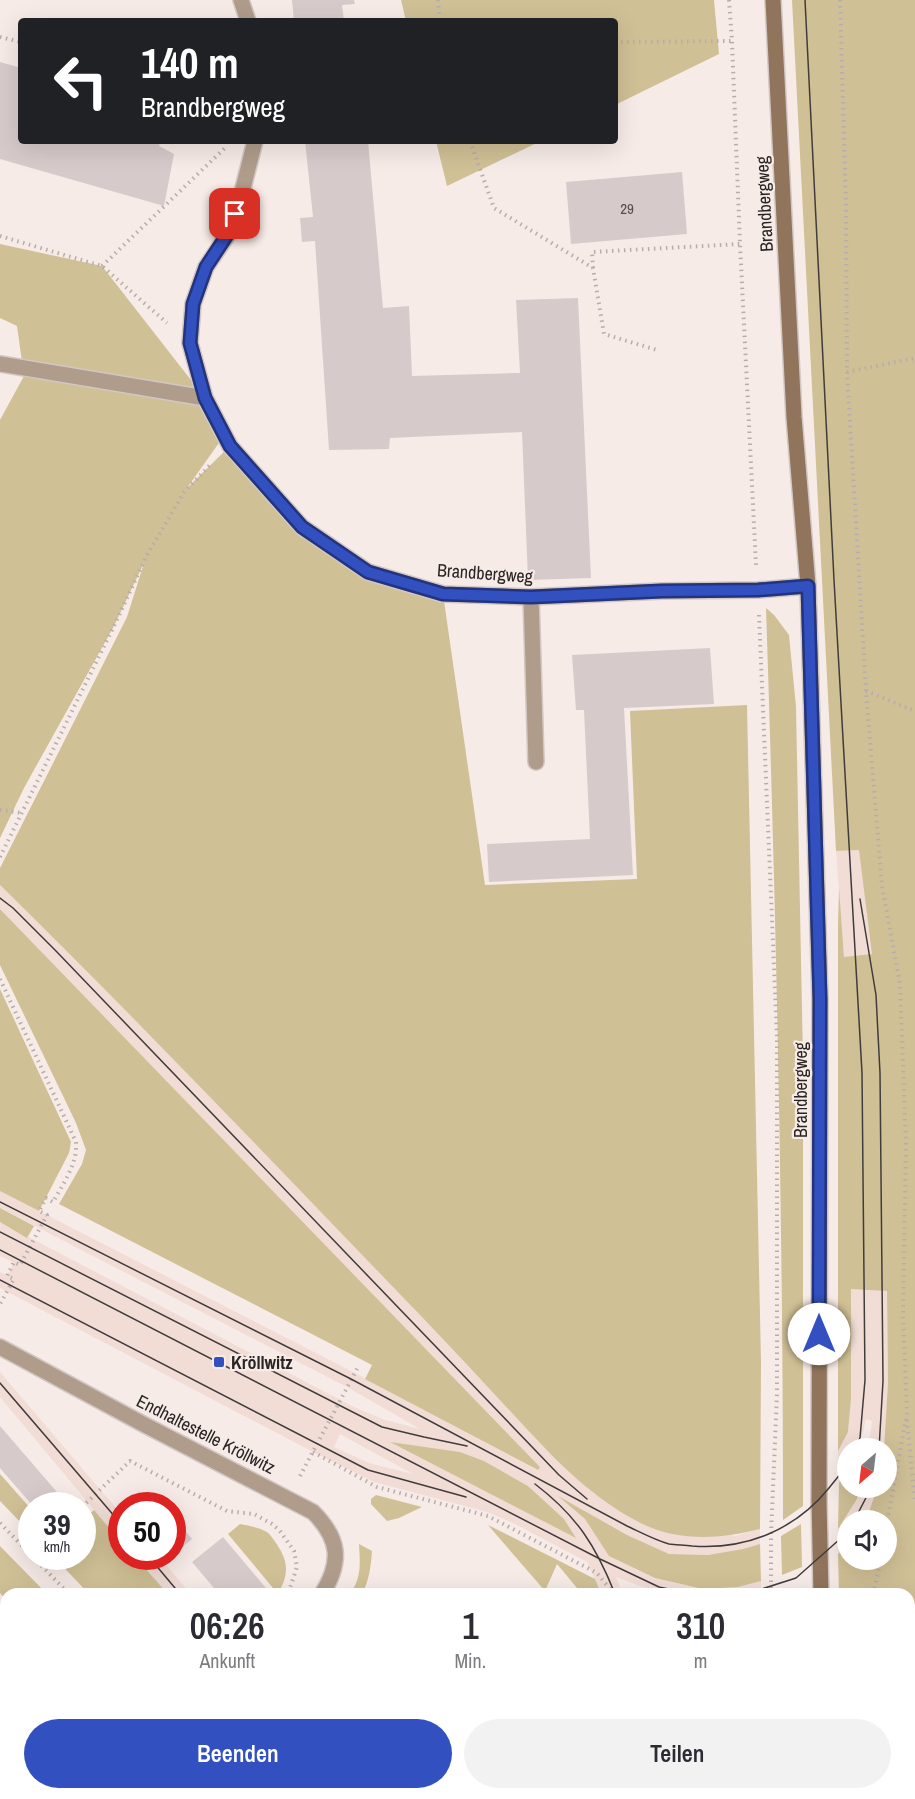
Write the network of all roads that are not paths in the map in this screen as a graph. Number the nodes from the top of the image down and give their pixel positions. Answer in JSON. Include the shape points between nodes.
{"nodes":[{"id":1,"x":241,"y":0,"type":"edge"},
{"id":2,"x":773,"y":0,"type":"edge"},
{"id":3,"x":247,"y":18,"type":"edge"},
{"id":4,"x":255,"y":144,"type":"edge"},
{"id":5,"x":0,"y":364,"type":"edge"},
{"id":6,"x":205,"y":398,"type":"junction"},
{"id":7,"x":808,"y":586,"type":"junction"},
{"id":8,"x":531,"y":597,"type":"junction"},
{"id":9,"x":536,"y":762,"type":"dead end"},
{"id":10,"x":0,"y":1347,"type":"edge"},
{"id":11,"x":326,"y":1588,"type":"edge"},
{"id":12,"x":820,"y":1588,"type":"edge"}],
"edges":[{"from":1,"to":3,"type":"lane"},
{"from":2,"to":7,"type":"main road","name":"Brandbergweg","via":[[794,417]]},
{"from":4,"to":6,"type":"lane","name":"Brandbergweg","via":[[229,232],[206,267],[193,304],[190,343]]},
{"from":5,"to":6,"type":"lane"},
{"from":6,"to":8,"type":"lane","name":"Brandbergweg","via":[[230,446],[302,527],[368,572],[443,594]]},
{"from":7,"to":8,"type":"lane","name":"Brandbergweg"},
{"from":7,"to":12,"type":"main road","name":"Brandbergweg","via":[[820,999]]},
{"from":8,"to":9,"type":"lane"},
{"from":10,"to":11,"type":"lane","name":"Endhaltestelle Kröllwitz","via":[[313,1512],[333,1538],[336,1556]]}]}
